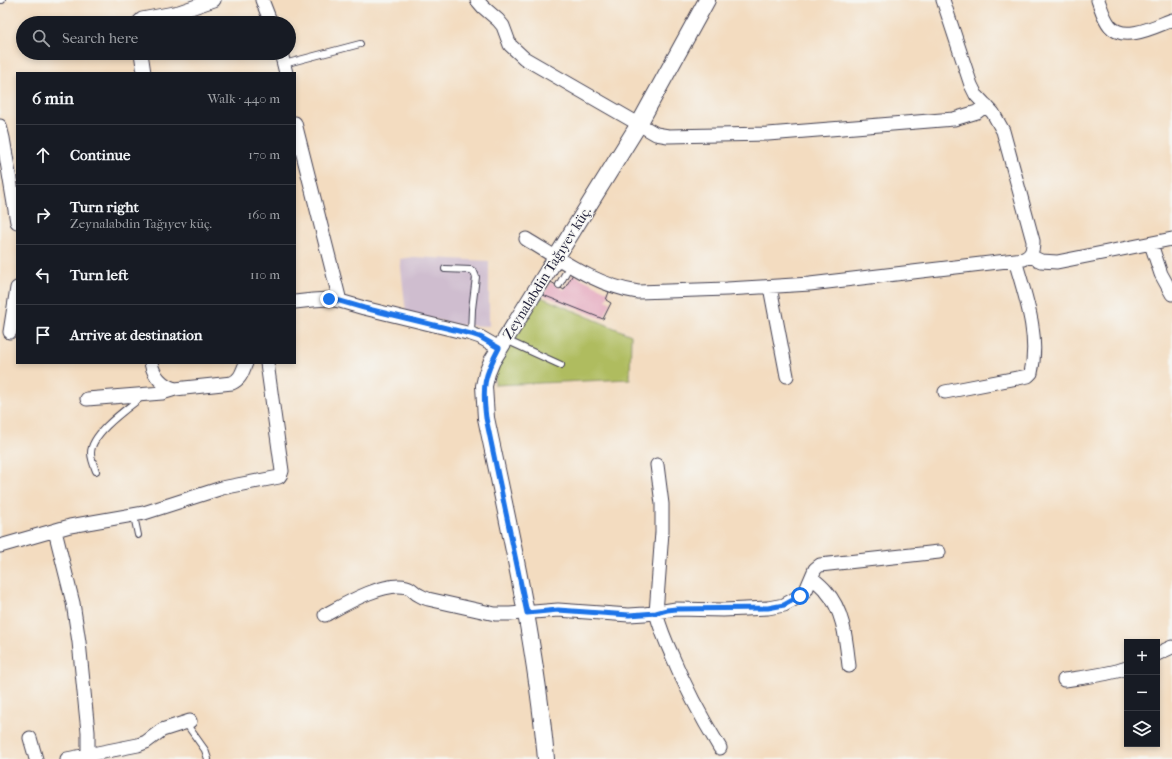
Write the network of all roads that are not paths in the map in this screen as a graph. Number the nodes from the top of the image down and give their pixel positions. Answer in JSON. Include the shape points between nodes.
{"nodes":[{"id":1,"x":214,"y":0,"type":"edge"},
{"id":2,"x":262,"y":0,"type":"edge"},
{"id":3,"x":477,"y":0,"type":"edge"},
{"id":4,"x":708,"y":0,"type":"edge"},
{"id":5,"x":943,"y":0,"type":"edge"},
{"id":6,"x":1098,"y":0,"type":"edge"},
{"id":7,"x":158,"y":16,"type":"edge"},
{"id":8,"x":268,"y":16,"type":"edge"},
{"id":9,"x":1172,"y":20,"type":"edge"},
{"id":10,"x":360,"y":44,"type":"dead end"},
{"id":11,"x":142,"y":60,"type":"edge"},
{"id":12,"x":284,"y":63,"type":"edge"},
{"id":13,"x":144,"y":72,"type":"edge"},
{"id":14,"x":986,"y":105,"type":"junction"},
{"id":15,"x":639,"y":124,"type":"junction"},
{"id":16,"x":0,"y":126,"type":"edge"},
{"id":17,"x":296,"y":127,"type":"edge"},
{"id":18,"x":6,"y":199,"type":"edge"},
{"id":19,"x":16,"y":220,"type":"edge"},
{"id":20,"x":526,"y":239,"type":"dead end"},
{"id":21,"x":1172,"y":239,"type":"edge"},
{"id":22,"x":1150,"y":244,"type":"junction"},
{"id":23,"x":1030,"y":256,"type":"junction"},
{"id":24,"x":1015,"y":260,"type":"junction"},
{"id":25,"x":564,"y":262,"type":"junction"},
{"id":26,"x":445,"y":269,"type":"dead end"},
{"id":27,"x":558,"y":285,"type":"dead end"},
{"id":28,"x":770,"y":287,"type":"junction"},
{"id":29,"x":1171,"y":289,"type":"edge"},
{"id":30,"x":16,"y":294,"type":"edge"},
{"id":31,"x":340,"y":301,"type":"junction"},
{"id":32,"x":296,"y":302,"type":"edge"},
{"id":33,"x":10,"y":332,"type":"dead end"},
{"id":34,"x":471,"y":334,"type":"junction"},
{"id":35,"x":502,"y":344,"type":"junction"},
{"id":36,"x":151,"y":364,"type":"edge"},
{"id":37,"x":246,"y":364,"type":"edge"},
{"id":38,"x":267,"y":364,"type":"edge"},
{"id":39,"x":561,"y":365,"type":"dead end"},
{"id":40,"x":787,"y":376,"type":"dead end"},
{"id":41,"x":175,"y":389,"type":"junction"},
{"id":42,"x":945,"y":392,"type":"dead end"},
{"id":43,"x":145,"y":394,"type":"junction"},
{"id":44,"x":87,"y":399,"type":"dead end"},
{"id":45,"x":657,"y":465,"type":"dead end"},
{"id":46,"x":96,"y":471,"type":"dead end"},
{"id":47,"x":134,"y":516,"type":"junction"},
{"id":48,"x":55,"y":531,"type":"junction"},
{"id":49,"x":138,"y":535,"type":"dead end"},
{"id":50,"x":0,"y":546,"type":"edge"},
{"id":51,"x":939,"y":552,"type":"dead end"},
{"id":52,"x":812,"y":578,"type":"junction"},
{"id":53,"x":527,"y":613,"type":"junction"},
{"id":54,"x":656,"y":613,"type":"junction"},
{"id":55,"x":325,"y":615,"type":"dead end"},
{"id":56,"x":1172,"y":647,"type":"edge"},
{"id":57,"x":1160,"y":653,"type":"edge"},
{"id":58,"x":849,"y":666,"type":"dead end"},
{"id":59,"x":1124,"y":669,"type":"edge"},
{"id":60,"x":1064,"y":680,"type":"dead end"},
{"id":61,"x":187,"y":722,"type":"joint"},
{"id":62,"x":30,"y":738,"type":"dead end"},
{"id":63,"x":720,"y":748,"type":"dead end"},
{"id":64,"x":88,"y":754,"type":"junction"},
{"id":65,"x":36,"y":759,"type":"edge"},
{"id":66,"x":70,"y":759,"type":"edge"},
{"id":67,"x":208,"y":759,"type":"edge"},
{"id":68,"x":546,"y":759,"type":"edge"}],
"edges":[{"from":1,"to":7,"type":"street"},
{"from":2,"to":8,"type":"street"},
{"from":3,"to":15,"type":"street","via":[[503,26],[510,45],[520,55]]},
{"from":4,"to":15,"type":"street","name":"Zeynalabdin Tağıyev küç."},
{"from":5,"to":14,"type":"street","via":[[971,85]]},
{"from":6,"to":9,"type":"street","via":[[1109,25],[1122,32],[1143,31]]},
{"from":10,"to":12,"type":"lane"},
{"from":11,"to":13,"type":"street"},
{"from":14,"to":15,"type":"street","via":[[977,112],[954,119],[768,134],[668,136],[656,134]]},
{"from":14,"to":23,"type":"street","via":[[1003,131],[1033,241]]},
{"from":15,"to":25,"type":"street","name":"Zeynalabdin Tağıyev küç."},
{"from":16,"to":18,"type":"street","via":[[3,138]]},
{"from":17,"to":31,"type":"street"},
{"from":18,"to":19,"type":"street"},
{"from":20,"to":25,"type":"street"},
{"from":21,"to":22,"type":"street"},
{"from":22,"to":23,"type":"street","via":[[1057,262],[1041,261]]},
{"from":22,"to":29,"type":"street","via":[[1161,274]]},
{"from":23,"to":24,"type":"street"},
{"from":24,"to":28,"type":"street"},
{"from":24,"to":42,"type":"street","via":[[1034,344],[1031,373],[1028,376]]},
{"from":25,"to":27,"type":"lane"},
{"from":25,"to":28,"type":"street","via":[[607,284],[638,292]]},
{"from":25,"to":35,"type":"street","name":"Zeynalabdin Tağıyev küç."},
{"from":26,"to":34,"type":"lane","via":[[471,270],[476,277]]},
{"from":28,"to":40,"type":"street"},
{"from":30,"to":33,"type":"street"},
{"from":31,"to":32,"type":"street"},
{"from":31,"to":34,"type":"street"},
{"from":34,"to":35,"type":"street"},
{"from":35,"to":39,"type":"lane"},
{"from":35,"to":53,"type":"street","name":"Zeynalabdin Tağıyev küç.","via":[[486,373],[484,401]]},
{"from":36,"to":41,"type":"street","via":[[159,380]]},
{"from":37,"to":41,"type":"street","via":[[240,378],[232,383]]},
{"from":38,"to":47,"type":"street","via":[[282,471],[279,477],[222,488]]},
{"from":41,"to":43,"type":"street"},
{"from":43,"to":44,"type":"street"},
{"from":43,"to":46,"type":"lane","via":[[101,430],[91,453]]},
{"from":45,"to":54,"type":"street","via":[[662,504],[662,532]]},
{"from":47,"to":48,"type":"street","via":[[83,523]]},
{"from":47,"to":49,"type":"lane"},
{"from":48,"to":50,"type":"street"},
{"from":48,"to":64,"type":"street","via":[[73,603],[79,642]]},
{"from":51,"to":52,"type":"street","via":[[827,563],[815,569]]},
{"from":52,"to":54,"type":"street","via":[[800,596],[784,605],[768,608],[676,609]]},
{"from":52,"to":58,"type":"street","via":[[826,591],[841,618]]},
{"from":53,"to":54,"type":"street","via":[[558,610],[629,615]]},
{"from":53,"to":55,"type":"street","via":[[495,614],[428,599],[418,595],[411,588],[396,586],[350,601]]},
{"from":53,"to":68,"type":"street","name":"Zeynalabdin Tağıyev küç."},
{"from":54,"to":63,"type":"street","via":[[695,707]]},
{"from":56,"to":57,"type":"street"},
{"from":59,"to":60,"type":"street"},
{"from":61,"to":64,"type":"street","via":[[162,730],[138,745]]},
{"from":61,"to":67,"type":"lane"},
{"from":62,"to":65,"type":"street"},
{"from":64,"to":66,"type":"street"}]}
